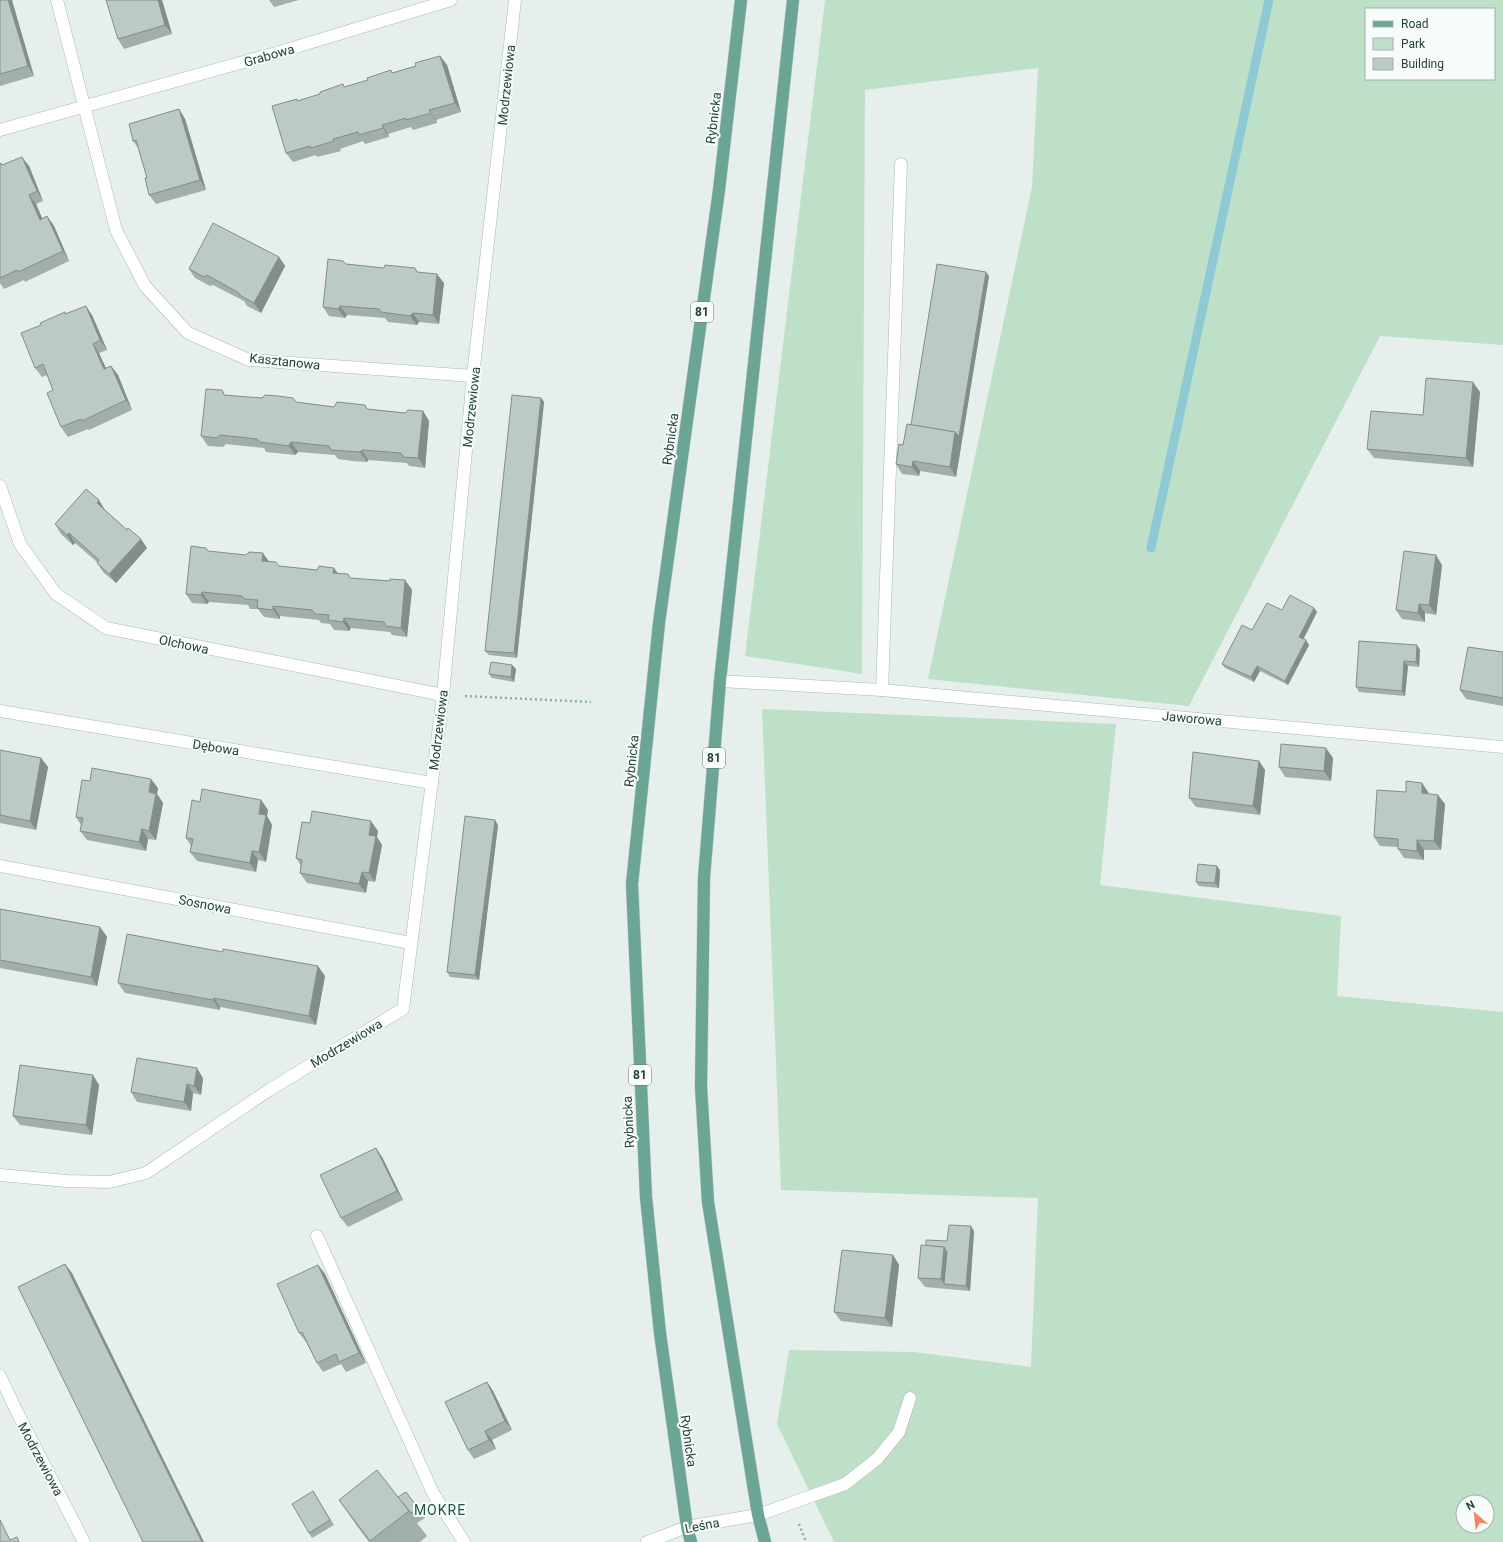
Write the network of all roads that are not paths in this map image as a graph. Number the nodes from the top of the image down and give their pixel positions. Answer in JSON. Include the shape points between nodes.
{"nodes":[{"id":1,"x":57,"y":0,"type":"edge"},
{"id":2,"x":451,"y":0,"type":"edge"},
{"id":3,"x":515,"y":0,"type":"edge"},
{"id":4,"x":741,"y":0,"type":"edge"},
{"id":5,"x":792,"y":0,"type":"edge"},
{"id":6,"x":85,"y":105,"type":"junction"},
{"id":7,"x":0,"y":130,"type":"edge"},
{"id":8,"x":901,"y":164,"type":"dead end"},
{"id":9,"x":473,"y":376,"type":"junction"},
{"id":10,"x":0,"y":486,"type":"edge"},
{"id":11,"x":720,"y":681,"type":"junction"},
{"id":12,"x":882,"y":690,"type":"junction"},
{"id":13,"x":443,"y":694,"type":"junction"},
{"id":14,"x":0,"y":711,"type":"edge"},
{"id":15,"x":1503,"y":747,"type":"edge"},
{"id":16,"x":432,"y":783,"type":"junction"},
{"id":17,"x":0,"y":866,"type":"edge"},
{"id":18,"x":411,"y":943,"type":"junction"},
{"id":19,"x":0,"y":1175,"type":"edge"},
{"id":20,"x":317,"y":1236,"type":"dead end"},
{"id":21,"x":0,"y":1376,"type":"edge"},
{"id":22,"x":910,"y":1398,"type":"dead end"},
{"id":23,"x":758,"y":1515,"type":"junction"},
{"id":24,"x":687,"y":1527,"type":"junction"},
{"id":25,"x":84,"y":1542,"type":"edge"},
{"id":26,"x":464,"y":1542,"type":"edge"},
{"id":27,"x":647,"y":1542,"type":"edge"},
{"id":28,"x":690,"y":1542,"type":"edge"},
{"id":29,"x":765,"y":1542,"type":"edge"}],
"edges":[{"from":1,"to":6,"type":"street"},
{"from":2,"to":6,"type":"street","name":"Grabowa","via":[[276,53]]},
{"from":3,"to":9,"type":"street","name":"Modrzewiowa"},
{"from":4,"to":24,"type":"main road","name":"Rybnicka","number":"81","via":[[719,190],[659,623],[632,884],[646,1197],[660,1333]]},
{"from":5,"to":11,"type":"main road","number":"81"},
{"from":6,"to":7,"type":"street","name":"Grabowa"},
{"from":6,"to":9,"type":"street","name":"Kasztanowa","via":[[116,230],[145,286],[188,333],[249,360]]},
{"from":8,"to":12,"type":"street"},
{"from":9,"to":13,"type":"street","name":"Modrzewiowa"},
{"from":10,"to":13,"type":"street","name":"Olchowa","via":[[20,544],[56,594],[106,628]]},
{"from":11,"to":12,"type":"street","name":"Jaworowa"},
{"from":11,"to":23,"type":"main road","number":"81","via":[[704,878],[701,1087],[708,1202]]},
{"from":12,"to":15,"type":"street","name":"Jaworowa"},
{"from":13,"to":16,"type":"street","name":"Modrzewiowa"},
{"from":14,"to":16,"type":"street","name":"Dębowa"},
{"from":16,"to":18,"type":"street","name":"Modrzewiowa"},
{"from":17,"to":18,"type":"street","name":"Sosnowa"},
{"from":18,"to":19,"type":"street","name":"Modrzewiowa","via":[[403,1009],[269,1090],[146,1172],[109,1182]]},
{"from":20,"to":26,"type":"street","via":[[433,1494]]},
{"from":21,"to":25,"type":"street","name":"Modrzewiowa"},
{"from":22,"to":23,"type":"street","name":"Leśna","via":[[899,1432],[877,1459],[845,1484]]},
{"from":23,"to":24,"type":"street","name":"Leśna"},
{"from":23,"to":29,"type":"main road","number":"81"},
{"from":24,"to":27,"type":"street","name":"Leśna"},
{"from":24,"to":28,"type":"main road","number":"81"}]}
